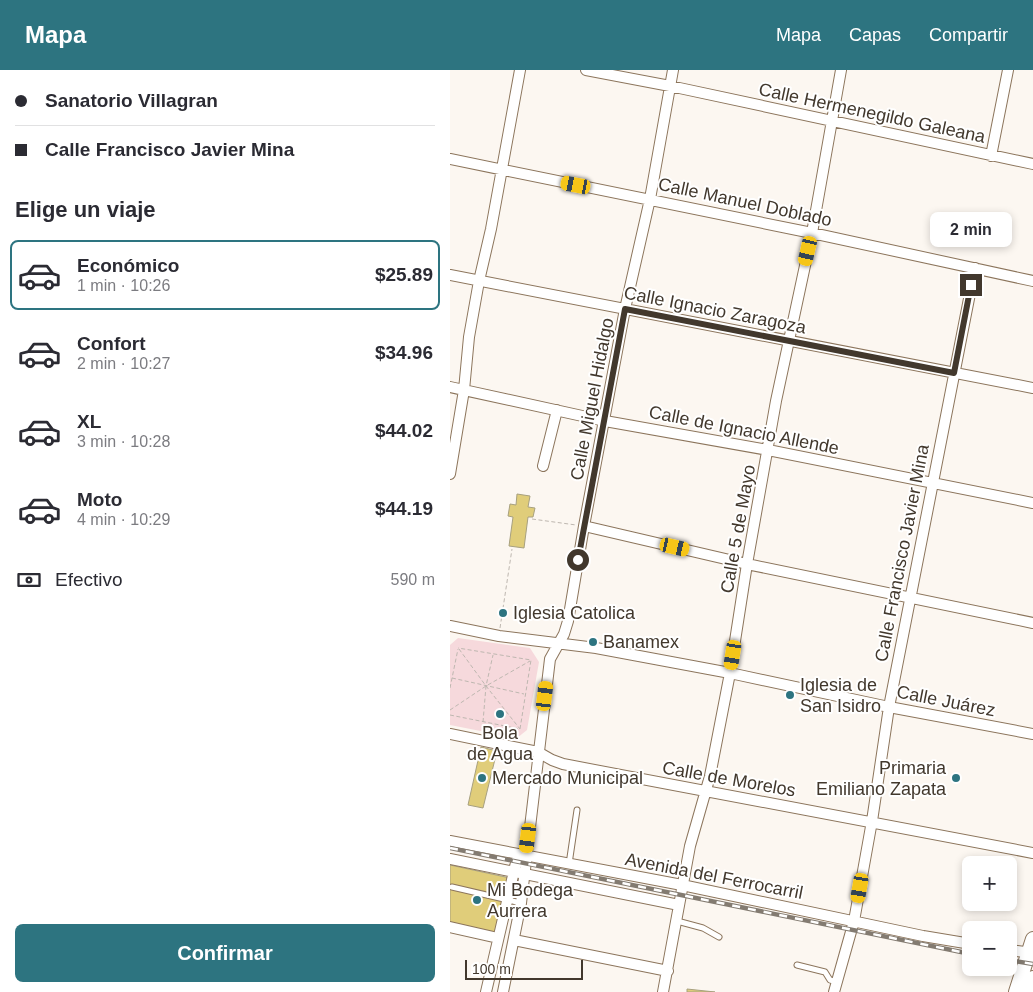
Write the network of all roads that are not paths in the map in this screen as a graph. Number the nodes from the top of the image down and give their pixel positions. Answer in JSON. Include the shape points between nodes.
{"nodes":[{"id":1,"x":520,"y":70,"type":"edge"},
{"id":2,"x":586,"y":70,"type":"edge"},
{"id":3,"x":673,"y":70,"type":"edge"},
{"id":4,"x":841,"y":70,"type":"edge"},
{"id":5,"x":1008,"y":70,"type":"edge"},
{"id":6,"x":670,"y":86,"type":"junction"},
{"id":7,"x":832,"y":120,"type":"junction"},
{"id":8,"x":991,"y":156,"type":"junction"},
{"id":9,"x":450,"y":159,"type":"edge"},
{"id":10,"x":1033,"y":164,"type":"edge"},
{"id":11,"x":502,"y":170,"type":"junction"},
{"id":12,"x":650,"y":199,"type":"junction"},
{"id":13,"x":812,"y":233,"type":"junction"},
{"id":14,"x":975,"y":268,"type":"junction"},
{"id":15,"x":450,"y":275,"type":"edge"},
{"id":16,"x":478,"y":281,"type":"junction"},
{"id":17,"x":1033,"y":281,"type":"edge"},
{"id":18,"x":625,"y":309,"type":"junction"},
{"id":19,"x":788,"y":340,"type":"junction"},
{"id":20,"x":954,"y":373,"type":"junction"},
{"id":21,"x":450,"y":387,"type":"edge"},
{"id":22,"x":1033,"y":388,"type":"edge"},
{"id":23,"x":464,"y":390,"type":"junction"},
{"id":24,"x":557,"y":410,"type":"junction"},
{"id":25,"x":605,"y":421,"type":"junction"},
{"id":26,"x":768,"y":450,"type":"junction"},
{"id":27,"x":543,"y":466,"type":"dead end"},
{"id":28,"x":450,"y":474,"type":"edge"},
{"id":29,"x":932,"y":482,"type":"junction"},
{"id":30,"x":1033,"y":503,"type":"edge"},
{"id":31,"x":584,"y":526,"type":"junction"},
{"id":32,"x":747,"y":564,"type":"junction"},
{"id":33,"x":911,"y":599,"type":"junction"},
{"id":34,"x":1033,"y":623,"type":"edge"},
{"id":35,"x":450,"y":626,"type":"edge"},
{"id":36,"x":559,"y":644,"type":"junction"},
{"id":37,"x":730,"y":673,"type":"junction"},
{"id":38,"x":889,"y":707,"type":"junction"},
{"id":39,"x":450,"y":734,"type":"edge"},
{"id":40,"x":1033,"y":734,"type":"edge"},
{"id":41,"x":538,"y":752,"type":"junction"},
{"id":42,"x":705,"y":792,"type":"junction"},
{"id":43,"x":577,"y":810,"type":"dead end"},
{"id":44,"x":872,"y":821,"type":"junction"},
{"id":45,"x":450,"y":841,"type":"edge"},
{"id":46,"x":1033,"y":853,"type":"edge"},
{"id":47,"x":522,"y":855,"type":"junction"},
{"id":48,"x":450,"y":859,"type":"edge"},
{"id":49,"x":569,"y":864,"type":"junction"},
{"id":50,"x":519,"y":873,"type":"junction"},
{"id":51,"x":682,"y":885,"type":"junction"},
{"id":52,"x":452,"y":887,"type":"dead end"},
{"id":53,"x":508,"y":900,"type":"junction"},
{"id":54,"x":521,"y":903,"type":"junction"},
{"id":55,"x":679,"y":905,"type":"junction"},
{"id":56,"x":677,"y":921,"type":"junction"},
{"id":57,"x":854,"y":921,"type":"junction"},
{"id":58,"x":450,"y":927,"type":"edge"},
{"id":59,"x":719,"y":937,"type":"dead end"},
{"id":60,"x":498,"y":938,"type":"junction"},
{"id":61,"x":1033,"y":939,"type":"edge"},
{"id":62,"x":514,"y":940,"type":"junction"},
{"id":63,"x":962,"y":942,"type":"edge"},
{"id":64,"x":1017,"y":951,"type":"edge"},
{"id":65,"x":1031,"y":953,"type":"edge"},
{"id":66,"x":797,"y":965,"type":"dead end"},
{"id":67,"x":668,"y":971,"type":"junction"},
{"id":68,"x":1033,"y":978,"type":"edge"},
{"id":69,"x":835,"y":987,"type":"edge"},
{"id":70,"x":486,"y":992,"type":"edge"},
{"id":71,"x":503,"y":992,"type":"edge"},
{"id":72,"x":664,"y":992,"type":"edge"},
{"id":73,"x":1016,"y":992,"type":"edge"},
{"id":74,"x":1029,"y":992,"type":"edge"}],
"edges":[{"from":1,"to":11,"type":"street"},
{"from":2,"to":6,"type":"street","name":"Calle Hermenegildo Galeana"},
{"from":3,"to":6,"type":"street","name":"Calle Miguel Hidalgo"},
{"from":4,"to":7,"type":"street","name":"Calle 5 de Mayo"},
{"from":5,"to":8,"type":"street"},
{"from":6,"to":7,"type":"street","name":"Calle Hermenegildo Galeana"},
{"from":6,"to":12,"type":"street","name":"Calle Miguel Hidalgo"},
{"from":7,"to":8,"type":"street","name":"Calle Hermenegildo Galeana"},
{"from":7,"to":13,"type":"street","name":"Calle 5 de Mayo"},
{"from":8,"to":10,"type":"street","name":"Calle Hermenegildo Galeana"},
{"from":9,"to":11,"type":"street","name":"Calle Manuel Doblado"},
{"from":11,"to":12,"type":"street","name":"Calle Manuel Doblado"},
{"from":11,"to":16,"type":"street"},
{"from":12,"to":13,"type":"street","name":"Calle Manuel Doblado"},
{"from":12,"to":18,"type":"street","name":"Calle Miguel Hidalgo"},
{"from":13,"to":14,"type":"street","name":"Calle Manuel Doblado"},
{"from":13,"to":19,"type":"street","name":"Calle 5 de Mayo"},
{"from":14,"to":17,"type":"street","name":"Calle Manuel Doblado"},
{"from":14,"to":20,"type":"street","name":"Calle Francisco Javier Mina"},
{"from":15,"to":16,"type":"street","name":"Calle Ignacio Zaragoza"},
{"from":16,"to":18,"type":"street","name":"Calle Ignacio Zaragoza"},
{"from":16,"to":23,"type":"street"},
{"from":18,"to":19,"type":"street","name":"Calle Ignacio Zaragoza"},
{"from":18,"to":25,"type":"street","name":"Calle Miguel Hidalgo"},
{"from":19,"to":20,"type":"street","name":"Calle Ignacio Zaragoza"},
{"from":19,"to":26,"type":"street","name":"Calle 5 de Mayo"},
{"from":20,"to":22,"type":"street","name":"Calle Ignacio Zaragoza"},
{"from":20,"to":29,"type":"street","name":"Calle Francisco Javier Mina"},
{"from":21,"to":23,"type":"street","name":"Calle de Ignacio Allende"},
{"from":23,"to":24,"type":"street","name":"Calle de Ignacio Allende"},
{"from":23,"to":28,"type":"street"},
{"from":24,"to":25,"type":"street","name":"Calle de Ignacio Allende"},
{"from":24,"to":27,"type":"street"},
{"from":25,"to":26,"type":"street","name":"Calle de Ignacio Allende"},
{"from":25,"to":31,"type":"street","name":"Calle Miguel Hidalgo"},
{"from":26,"to":29,"type":"street","name":"Calle de Ignacio Allende"},
{"from":26,"to":32,"type":"street","name":"Calle 5 de Mayo"},
{"from":29,"to":30,"type":"street","name":"Calle de Ignacio Allende"},
{"from":29,"to":33,"type":"street","name":"Calle Francisco Javier Mina"},
{"from":31,"to":32,"type":"street"},
{"from":31,"to":36,"type":"street","name":"Calle Miguel Hidalgo","via":[[568,621]]},
{"from":32,"to":33,"type":"street"},
{"from":32,"to":37,"type":"street","name":"Calle 5 de Mayo"},
{"from":33,"to":34,"type":"street"},
{"from":33,"to":38,"type":"street","name":"Calle Francisco Javier Mina"},
{"from":35,"to":36,"type":"street","name":"Calle Juárez"},
{"from":36,"to":37,"type":"street","name":"Calle Juárez"},
{"from":36,"to":41,"type":"street","name":"Calle Miguel Hidalgo","via":[[550,659]]},
{"from":37,"to":38,"type":"street","name":"Calle Juárez"},
{"from":37,"to":42,"type":"street","name":"Calle 5 de Mayo"},
{"from":38,"to":40,"type":"street","name":"Calle Juárez"},
{"from":38,"to":44,"type":"street","name":"Calle Francisco Javier Mina"},
{"from":39,"to":41,"type":"street","name":"Calle de Morelos"},
{"from":41,"to":42,"type":"street","name":"Calle de Morelos","via":[[563,764]]},
{"from":41,"to":47,"type":"street"},
{"from":42,"to":44,"type":"street","name":"Calle de Morelos"},
{"from":42,"to":51,"type":"street","name":"Calle 5 de Mayo"},
{"from":43,"to":49,"type":"lane"},
{"from":44,"to":46,"type":"street","name":"Calle de Morelos"},
{"from":44,"to":57,"type":"street","name":"Calle Francisco Javier Mina"},
{"from":45,"to":47,"type":"street","name":"Avenida del Ferrocarril"},
{"from":47,"to":49,"type":"street","name":"Avenida del Ferrocarril"},
{"from":47,"to":50,"type":"street"},
{"from":48,"to":50,"type":"street","name":"Avenida del Ferrocarril"},
{"from":49,"to":51,"type":"street","name":"Avenida del Ferrocarril"},
{"from":50,"to":53,"type":"street"},
{"from":50,"to":54,"type":"street"},
{"from":50,"to":55,"type":"street","name":"Avenida del Ferrocarril"},
{"from":51,"to":55,"type":"street","name":"Calle 5 de Mayo"},
{"from":51,"to":57,"type":"street","name":"Avenida del Ferrocarril"},
{"from":52,"to":53,"type":"lane"},
{"from":53,"to":54,"type":"lane"},
{"from":53,"to":60,"type":"street"},
{"from":54,"to":62,"type":"street"},
{"from":55,"to":56,"type":"street","name":"Calle 5 de Mayo"},
{"from":56,"to":59,"type":"lane","via":[[703,928]]},
{"from":56,"to":67,"type":"street","name":"Calle 5 de Mayo"},
{"from":57,"to":63,"type":"street","name":"Avenida del Ferrocarril"},
{"from":57,"to":69,"type":"street","name":"Calle Francisco Javier Mina"},
{"from":58,"to":60,"type":"street"},
{"from":60,"to":70,"type":"street"},
{"from":61,"to":65,"type":"main road"},
{"from":62,"to":67,"type":"street"},
{"from":62,"to":71,"type":"street"},
{"from":64,"to":65,"type":"street"},
{"from":65,"to":73,"type":"main road"},
{"from":66,"to":69,"type":"lane","via":[[825,972]]},
{"from":67,"to":72,"type":"street","name":"Calle 5 de Mayo"},
{"from":68,"to":74,"type":"main road"}]}
